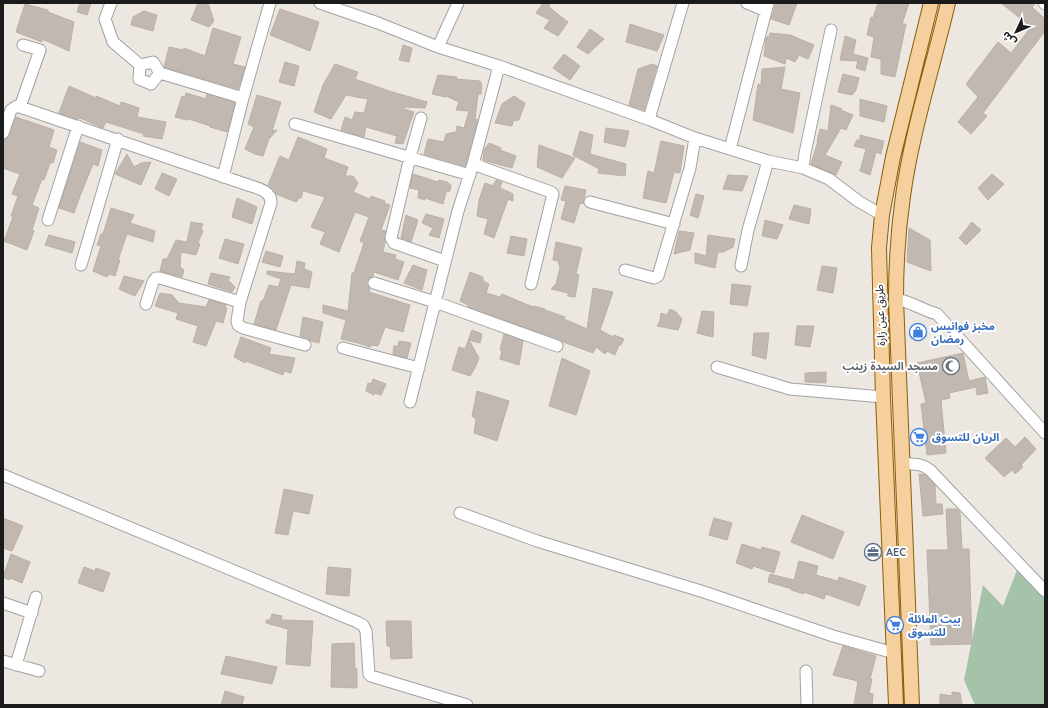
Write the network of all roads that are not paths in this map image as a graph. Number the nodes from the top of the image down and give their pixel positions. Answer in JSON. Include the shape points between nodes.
{"nodes":[{"id":1,"x":111,"y":3,"type":"edge"},
{"id":2,"x":270,"y":3,"type":"edge"},
{"id":3,"x":320,"y":3,"type":"edge"},
{"id":4,"x":458,"y":3,"type":"edge"},
{"id":5,"x":683,"y":3,"type":"edge"},
{"id":6,"x":747,"y":3,"type":"edge"},
{"id":7,"x":931,"y":3,"type":"edge"},
{"id":8,"x":948,"y":3,"type":"edge"},
{"id":9,"x":767,"y":7,"type":"edge"},
{"id":10,"x":831,"y":30,"type":"dead end"},
{"id":11,"x":23,"y":45,"type":"dead end"},
{"id":12,"x":438,"y":47,"type":"junction"},
{"id":13,"x":140,"y":65,"type":"junction"},
{"id":14,"x":499,"y":66,"type":"junction"},
{"id":15,"x":160,"y":73,"type":"junction"},
{"id":16,"x":243,"y":98,"type":"junction"},
{"id":17,"x":20,"y":107,"type":"junction"},
{"id":18,"x":421,"y":118,"type":"dead end"},
{"id":19,"x":650,"y":120,"type":"junction"},
{"id":20,"x":296,"y":124,"type":"dead end"},
{"id":21,"x":78,"y":126,"type":"junction"},
{"id":22,"x":3,"y":133,"type":"edge"},
{"id":23,"x":695,"y":138,"type":"junction"},
{"id":24,"x":118,"y":140,"type":"junction"},
{"id":25,"x":730,"y":149,"type":"junction"},
{"id":26,"x":410,"y":157,"type":"junction"},
{"id":27,"x":768,"y":161,"type":"junction"},
{"id":28,"x":473,"y":164,"type":"junction"},
{"id":29,"x":803,"y":168,"type":"junction"},
{"id":30,"x":470,"y":175,"type":"junction"},
{"id":31,"x":223,"y":177,"type":"junction"},
{"id":32,"x":590,"y":202,"type":"dead end"},
{"id":33,"x":882,"y":215,"type":"junction"},
{"id":34,"x":48,"y":220,"type":"dead end"},
{"id":35,"x":674,"y":224,"type":"junction"},
{"id":36,"x":445,"y":261,"type":"junction"},
{"id":37,"x":81,"y":265,"type":"dead end"},
{"id":38,"x":741,"y":266,"type":"dead end"},
{"id":39,"x":624,"y":270,"type":"dead end"},
{"id":40,"x":374,"y":283,"type":"dead end"},
{"id":41,"x":531,"y":284,"type":"dead end"},
{"id":42,"x":896,"y":300,"type":"junction"},
{"id":43,"x":240,"y":302,"type":"junction"},
{"id":44,"x":435,"y":302,"type":"junction"},
{"id":45,"x":146,"y":304,"type":"dead end"},
{"id":46,"x":305,"y":345,"type":"dead end"},
{"id":47,"x":558,"y":346,"type":"dead end"},
{"id":48,"x":343,"y":348,"type":"dead end"},
{"id":49,"x":717,"y":367,"type":"dead end"},
{"id":50,"x":419,"y":368,"type":"junction"},
{"id":51,"x":883,"y":397,"type":"junction"},
{"id":52,"x":410,"y":402,"type":"dead end"},
{"id":53,"x":1045,"y":433,"type":"edge"},
{"id":54,"x":903,"y":463,"type":"junction"},
{"id":55,"x":4,"y":477,"type":"edge"},
{"id":56,"x":460,"y":513,"type":"dead end"},
{"id":57,"x":1045,"y":591,"type":"edge"},
{"id":58,"x":36,"y":596,"type":"dead end"},
{"id":59,"x":3,"y":604,"type":"edge"},
{"id":60,"x":32,"y":612,"type":"junction"},
{"id":61,"x":894,"y":653,"type":"junction"},
{"id":62,"x":3,"y":661,"type":"edge"},
{"id":63,"x":16,"y":665,"type":"junction"},
{"id":64,"x":39,"y":671,"type":"dead end"},
{"id":65,"x":806,"y":671,"type":"dead end"},
{"id":66,"x":467,"y":705,"type":"edge"},
{"id":67,"x":807,"y":705,"type":"edge"},
{"id":68,"x":896,"y":705,"type":"edge"},
{"id":69,"x":912,"y":705,"type":"edge"}],
"edges":[{"from":1,"to":13,"type":"street","via":[[105,20],[113,42]]},
{"from":2,"to":16,"type":"street"},
{"from":3,"to":12,"type":"street","via":[[378,22]]},
{"from":4,"to":12,"type":"street"},
{"from":5,"to":19,"type":"street"},
{"from":6,"to":9,"type":"street"},
{"from":7,"to":33,"type":"main road","name":"طريق عين زارة","via":[[898,135]]},
{"from":8,"to":42,"type":"main road","name":"طريق عين زارة","via":[[907,170],[897,247]]},
{"from":9,"to":25,"type":"street"},
{"from":10,"to":29,"type":"street"},
{"from":11,"to":17,"type":"street","via":[[40,50]]},
{"from":12,"to":14,"type":"street"},
{"from":13,"to":15,"type":"street","via":[[153,62]]},
{"from":13,"to":15,"type":"street","via":[[139,79],[151,84]]},
{"from":14,"to":19,"type":"street"},
{"from":14,"to":28,"type":"street"},
{"from":15,"to":16,"type":"street"},
{"from":16,"to":31,"type":"street"},
{"from":17,"to":21,"type":"street"},
{"from":17,"to":22,"type":"street","via":[[11,110]]},
{"from":18,"to":26,"type":"street"},
{"from":19,"to":23,"type":"street"},
{"from":20,"to":26,"type":"street"},
{"from":21,"to":24,"type":"street"},
{"from":21,"to":34,"type":"street"},
{"from":23,"to":25,"type":"street"},
{"from":23,"to":35,"type":"street","via":[[690,168]]},
{"from":24,"to":31,"type":"street"},
{"from":24,"to":37,"type":"street"},
{"from":25,"to":27,"type":"street"},
{"from":26,"to":30,"type":"street"},
{"from":26,"to":36,"type":"street","via":[[391,241]]},
{"from":27,"to":29,"type":"street"},
{"from":27,"to":38,"type":"street","via":[[748,230]]},
{"from":28,"to":30,"type":"street"},
{"from":28,"to":41,"type":"street","via":[[553,194]]},
{"from":29,"to":33,"type":"street","via":[[829,179],[858,202]]},
{"from":30,"to":36,"type":"street"},
{"from":31,"to":43,"type":"street","via":[[266,192],[271,200]]},
{"from":32,"to":35,"type":"street"},
{"from":33,"to":51,"type":"main road","name":"طريق عين زارة","via":[[879,266]]},
{"from":35,"to":39,"type":"street","via":[[656,277]]},
{"from":36,"to":44,"type":"street"},
{"from":40,"to":44,"type":"street"},
{"from":42,"to":53,"type":"street","via":[[907,301],[937,314]]},
{"from":42,"to":54,"type":"main road","name":"طريق عين زارة"},
{"from":43,"to":45,"type":"street","via":[[156,278]]},
{"from":43,"to":46,"type":"street","via":[[238,325]]},
{"from":44,"to":47,"type":"street"},
{"from":44,"to":50,"type":"street"},
{"from":48,"to":50,"type":"street"},
{"from":49,"to":51,"type":"street","via":[[790,390]]},
{"from":50,"to":52,"type":"street"},
{"from":51,"to":61,"type":"main road","name":"طريق عين زارة"},
{"from":54,"to":57,"type":"street","via":[[925,466],[930,470]]},
{"from":54,"to":69,"type":"main road","name":"طريق عين زارة"},
{"from":55,"to":66,"type":"street","via":[[357,622],[366,631],[371,676]]},
{"from":56,"to":61,"type":"street","via":[[537,541],[704,592],[833,636]]},
{"from":58,"to":60,"type":"street"},
{"from":59,"to":60,"type":"street"},
{"from":60,"to":63,"type":"street"},
{"from":61,"to":68,"type":"main road","name":"طريق عين زارة"},
{"from":62,"to":63,"type":"street"},
{"from":63,"to":64,"type":"street"},
{"from":65,"to":67,"type":"street"}]}
